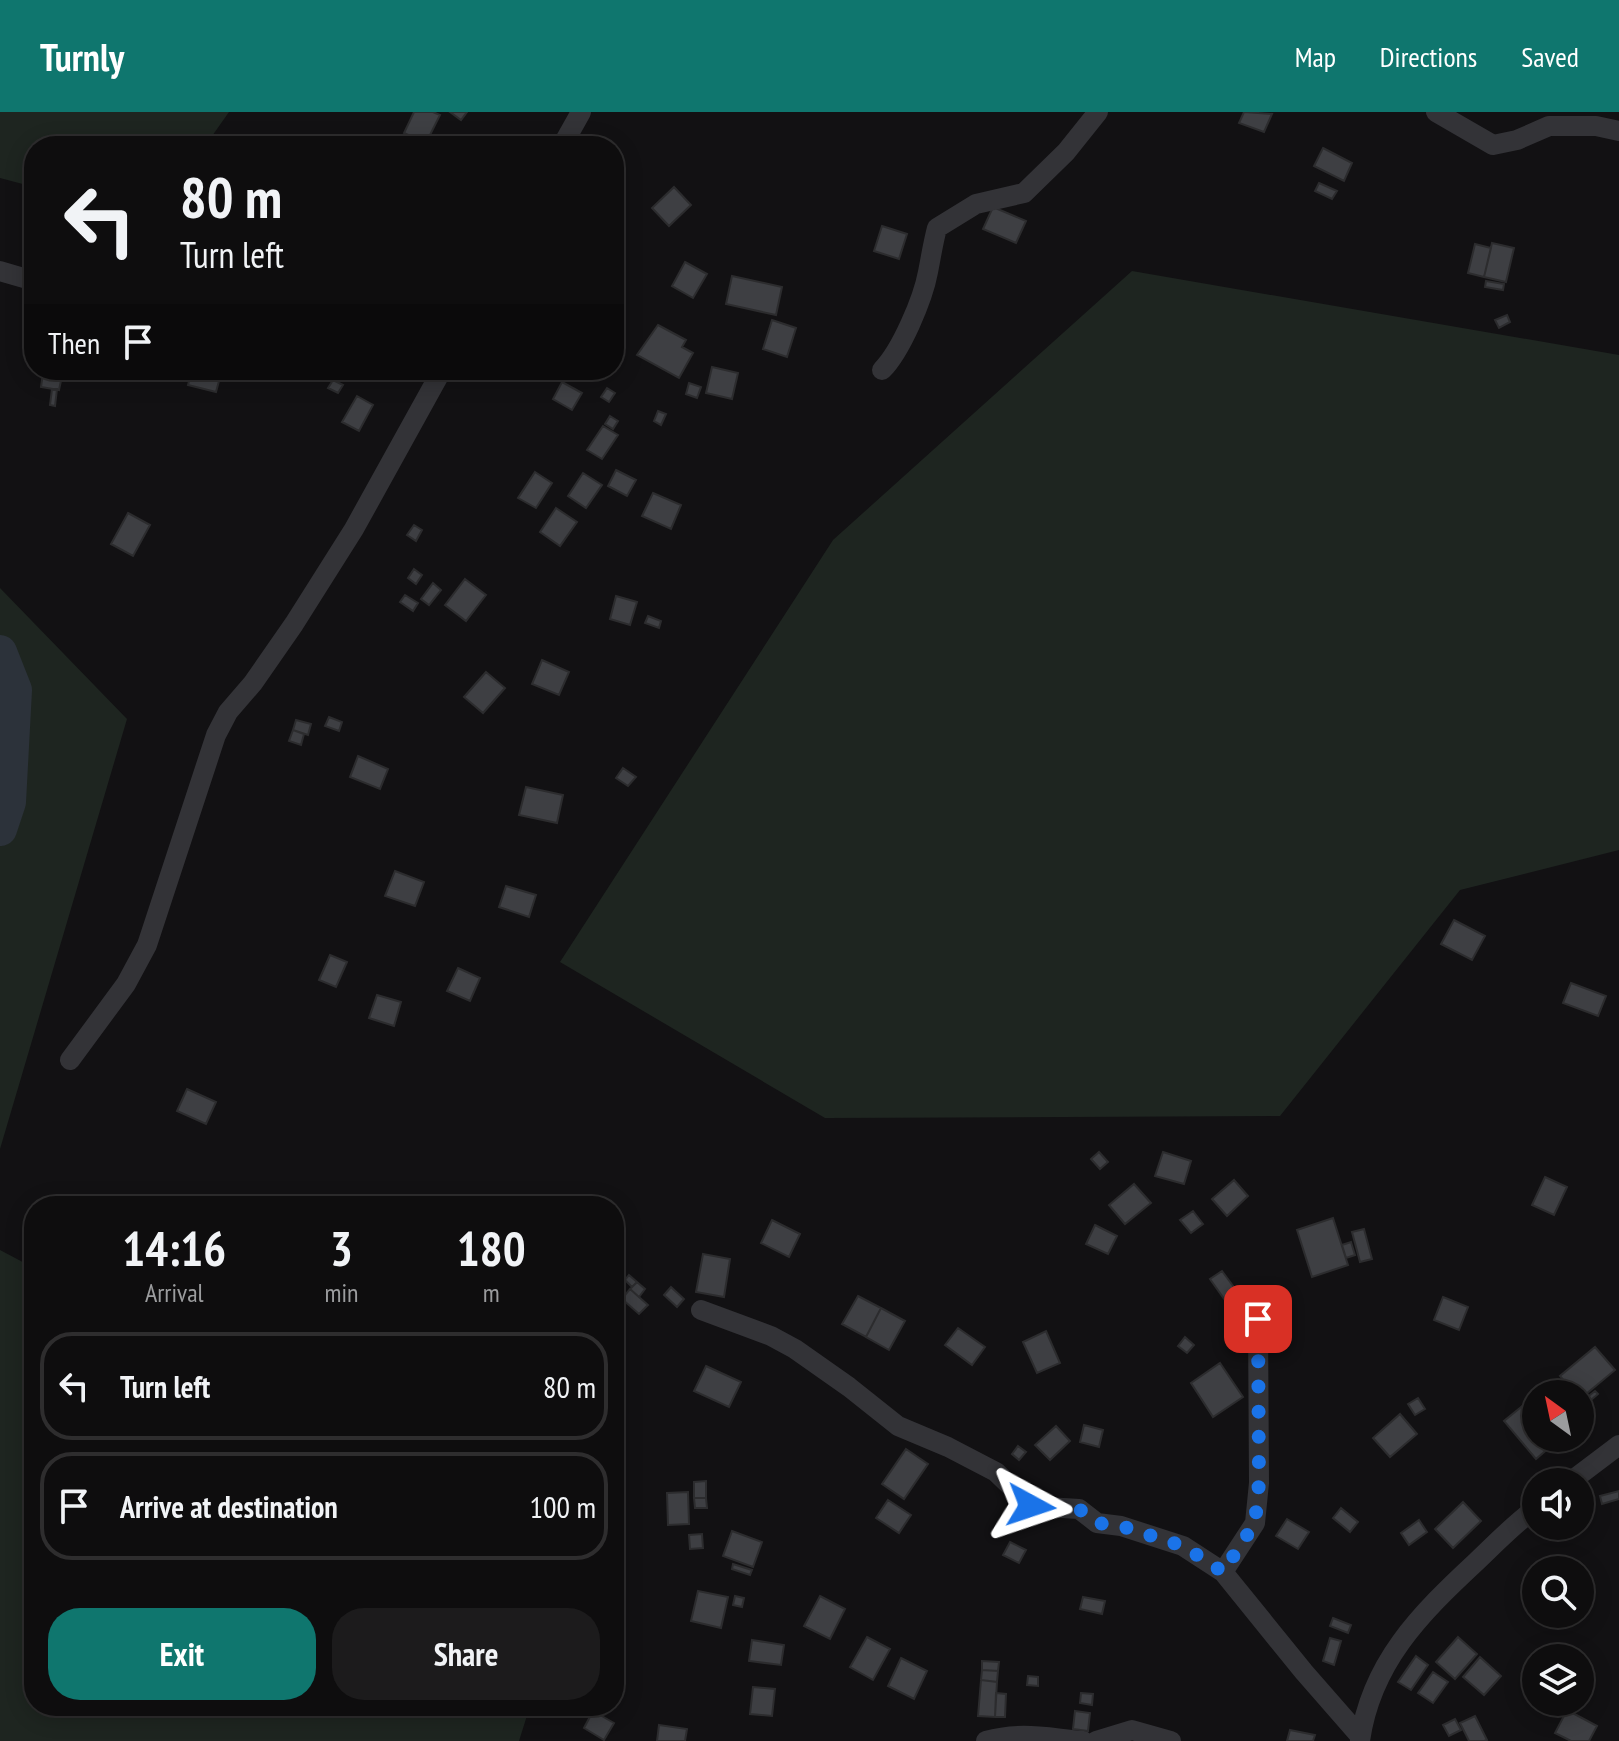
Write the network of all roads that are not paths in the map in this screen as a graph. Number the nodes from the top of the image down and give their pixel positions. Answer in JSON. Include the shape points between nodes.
{"nodes":[{"id":1,"x":581,"y":112,"type":"edge"},
{"id":2,"x":1098,"y":112,"type":"edge"},
{"id":3,"x":1436,"y":112,"type":"edge"},
{"id":4,"x":1619,"y":131,"type":"edge"},
{"id":5,"x":568,"y":136,"type":"edge"},
{"id":6,"x":0,"y":271,"type":"edge"},
{"id":7,"x":24,"y":278,"type":"edge"},
{"id":8,"x":882,"y":370,"type":"dead end"},
{"id":9,"x":436,"y":380,"type":"edge"},
{"id":10,"x":70,"y":1060,"type":"dead end"},
{"id":11,"x":701,"y":1310,"type":"dead end"},
{"id":12,"x":1258,"y":1319,"type":"dead end"},
{"id":13,"x":1619,"y":1445,"type":"edge"},
{"id":14,"x":1589,"y":1468,"type":"edge"},
{"id":15,"x":1522,"y":1521,"type":"edge"},
{"id":16,"x":1223,"y":1572,"type":"junction"},
{"id":17,"x":1360,"y":1739,"type":"edge"},
{"id":18,"x":986,"y":1741,"type":"edge"},
{"id":19,"x":1083,"y":1741,"type":"edge"},
{"id":20,"x":1096,"y":1741,"type":"edge"},
{"id":21,"x":1171,"y":1741,"type":"edge"}],
"edges":[{"from":1,"to":5,"type":"street"},
{"from":2,"to":8,"type":"street","via":[[1024,193],[976,204],[937,228],[928,274],[894,358]]},
{"from":3,"to":4,"type":"street","via":[[1493,145],[1549,126]]},
{"from":6,"to":7,"type":"street"},
{"from":9,"to":10,"type":"street","via":[[354,529],[278,648],[228,712],[147,945],[126,984]]},
{"from":11,"to":16,"type":"street","via":[[795,1349],[898,1426],[996,1472],[1031,1506],[1079,1509],[1097,1523],[1183,1546]]},
{"from":12,"to":16,"type":"street","via":[[1255,1523]]},
{"from":13,"to":14,"type":"street"},
{"from":15,"to":17,"type":"street","via":[[1414,1623],[1372,1690]]},
{"from":16,"to":17,"type":"street"},
{"from":18,"to":19,"type":"street","via":[[1031,1734]]},
{"from":20,"to":21,"type":"street","via":[[1132,1730]]}]}
